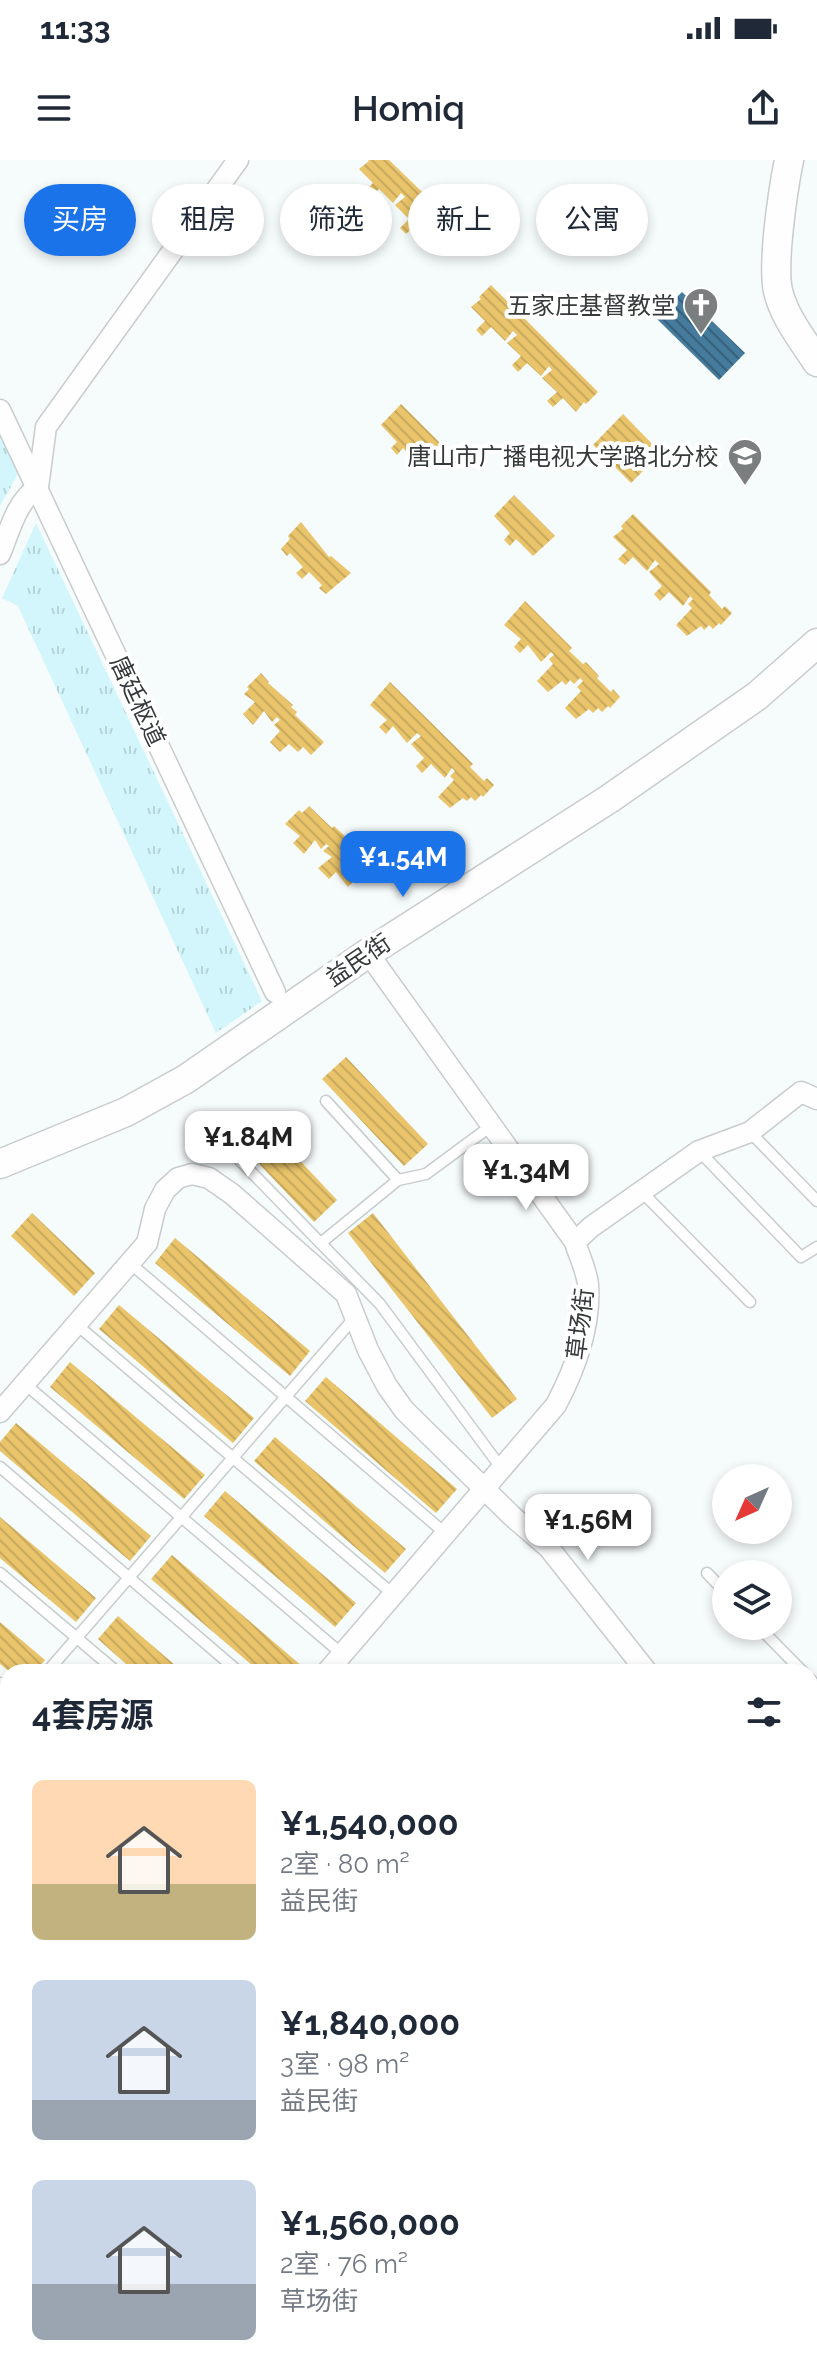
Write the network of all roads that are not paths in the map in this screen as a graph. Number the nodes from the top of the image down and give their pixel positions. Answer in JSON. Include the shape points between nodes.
{"nodes":[{"id":1,"x":238,"y":160,"type":"edge"},
{"id":2,"x":789,"y":160,"type":"edge"},
{"id":3,"x":817,"y":362,"type":"edge"},
{"id":4,"x":0,"y":410,"type":"edge"},
{"id":5,"x":38,"y":487,"type":"junction"},
{"id":6,"x":0,"y":554,"type":"edge"},
{"id":7,"x":817,"y":643,"type":"edge"},
{"id":8,"x":368,"y":953,"type":"junction"},
{"id":9,"x":275,"y":992,"type":"dead end"},
{"id":10,"x":817,"y":1099,"type":"edge"},
{"id":11,"x":326,"y":1101,"type":"dead end"},
{"id":12,"x":491,"y":1126,"type":"junction"},
{"id":13,"x":750,"y":1132,"type":"junction"},
{"id":14,"x":222,"y":1142,"type":"dead end"},
{"id":15,"x":699,"y":1151,"type":"junction"},
{"id":16,"x":0,"y":1164,"type":"edge"},
{"id":17,"x":398,"y":1180,"type":"junction"},
{"id":18,"x":641,"y":1191,"type":"junction"},
{"id":19,"x":817,"y":1201,"type":"edge"},
{"id":20,"x":322,"y":1242,"type":"junction"},
{"id":21,"x":575,"y":1242,"type":"junction"},
{"id":22,"x":817,"y":1247,"type":"edge"},
{"id":23,"x":131,"y":1264,"type":"junction"},
{"id":24,"x":750,"y":1302,"type":"dead end"},
{"id":25,"x":356,"y":1316,"type":"junction"},
{"id":26,"x":77,"y":1325,"type":"junction"},
{"id":27,"x":25,"y":1384,"type":"junction"},
{"id":28,"x":287,"y":1396,"type":"junction"},
{"id":29,"x":0,"y":1412,"type":"edge"},
{"id":30,"x":233,"y":1458,"type":"junction"},
{"id":31,"x":0,"y":1467,"type":"edge"},
{"id":32,"x":502,"y":1469,"type":"junction"},
{"id":33,"x":486,"y":1488,"type":"junction"},
{"id":34,"x":181,"y":1518,"type":"junction"},
{"id":35,"x":446,"y":1534,"type":"junction"},
{"id":36,"x":0,"y":1573,"type":"edge"},
{"id":37,"x":707,"y":1573,"type":"dead end"},
{"id":38,"x":129,"y":1578,"type":"junction"},
{"id":39,"x":712,"y":1578,"type":"edge"},
{"id":40,"x":394,"y":1595,"type":"junction"},
{"id":41,"x":77,"y":1638,"type":"junction"},
{"id":42,"x":772,"y":1640,"type":"edge"},
{"id":43,"x":342,"y":1654,"type":"junction"},
{"id":44,"x":54,"y":1664,"type":"edge"},
{"id":45,"x":108,"y":1664,"type":"edge"},
{"id":46,"x":230,"y":1664,"type":"edge"},
{"id":47,"x":334,"y":1664,"type":"edge"},
{"id":48,"x":641,"y":1664,"type":"edge"},
{"id":49,"x":795,"y":1664,"type":"edge"}],
"edges":[{"from":1,"to":5,"type":"street","via":[[46,427]]},
{"from":2,"to":3,"type":"street","via":[[778,292]]},
{"from":4,"to":5,"type":"street","name":"唐廷枢道"},
{"from":5,"to":6,"type":"street","via":[[19,507]]},
{"from":5,"to":9,"type":"street","name":"唐廷枢道"},
{"from":7,"to":8,"type":"street","name":"益民街","via":[[757,696],[609,799]]},
{"from":8,"to":12,"type":"street","name":"草场街"},
{"from":8,"to":16,"type":"street","name":"益民街","via":[[162,1095]]},
{"from":10,"to":13,"type":"street","via":[[801,1092]]},
{"from":11,"to":17,"type":"lane"},
{"from":12,"to":17,"type":"lane","via":[[426,1174]]},
{"from":12,"to":21,"type":"street","name":"草场街"},
{"from":13,"to":15,"type":"street"},
{"from":13,"to":19,"type":"lane"},
{"from":14,"to":20,"type":"lane"},
{"from":15,"to":18,"type":"street"},
{"from":15,"to":22,"type":"lane","via":[[801,1257]]},
{"from":17,"to":20,"type":"lane"},
{"from":18,"to":21,"type":"street"},
{"from":18,"to":24,"type":"lane"},
{"from":20,"to":32,"type":"lane","via":[[380,1304]]},
{"from":21,"to":32,"type":"street","name":"草场街","via":[[588,1284],[575,1368],[556,1405]]},
{"from":23,"to":25,"type":"street","via":[[147,1243],[165,1190],[192,1174],[209,1178],[232,1194],[346,1294]]},
{"from":23,"to":26,"type":"street"},
{"from":23,"to":28,"type":"lane"},
{"from":25,"to":28,"type":"lane"},
{"from":25,"to":33,"type":"street","via":[[368,1350],[404,1410]]},
{"from":26,"to":27,"type":"street"},
{"from":26,"to":30,"type":"lane"},
{"from":27,"to":29,"type":"street"},
{"from":27,"to":34,"type":"lane"},
{"from":28,"to":30,"type":"lane"},
{"from":28,"to":35,"type":"lane"},
{"from":30,"to":34,"type":"lane"},
{"from":30,"to":40,"type":"lane"},
{"from":31,"to":38,"type":"lane"},
{"from":32,"to":33,"type":"street","name":"草场街"},
{"from":33,"to":35,"type":"street","name":"草场街"},
{"from":33,"to":48,"type":"street","via":[[549,1548]]},
{"from":34,"to":38,"type":"lane"},
{"from":34,"to":43,"type":"lane"},
{"from":35,"to":40,"type":"street","name":"草场街"},
{"from":36,"to":41,"type":"lane"},
{"from":37,"to":39,"type":"lane"},
{"from":38,"to":41,"type":"lane"},
{"from":38,"to":46,"type":"lane"},
{"from":40,"to":43,"type":"street","name":"草场街"},
{"from":41,"to":44,"type":"lane"},
{"from":41,"to":45,"type":"lane"},
{"from":42,"to":49,"type":"lane"},
{"from":43,"to":47,"type":"street","name":"草场街"}]}
